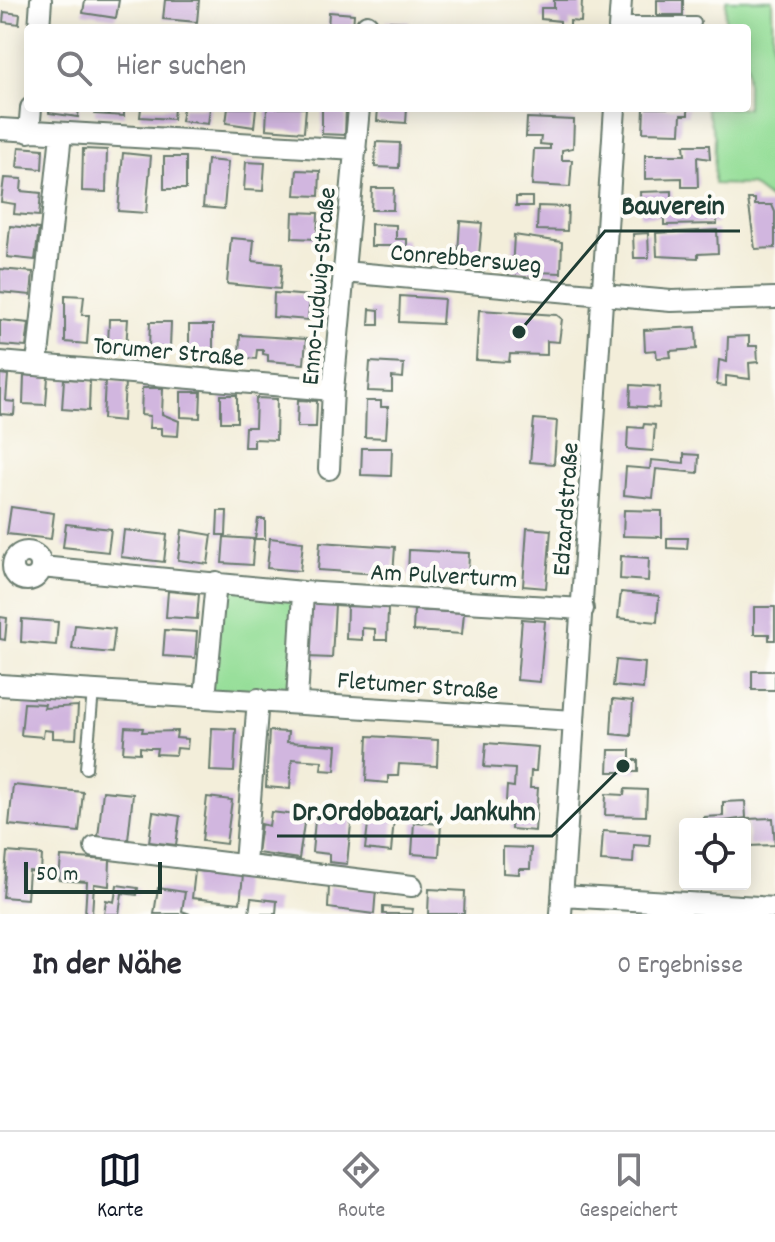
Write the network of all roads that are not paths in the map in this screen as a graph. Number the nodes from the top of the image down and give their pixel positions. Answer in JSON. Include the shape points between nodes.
{"nodes":[{"id":1,"x":41,"y":0,"type":"edge"},
{"id":2,"x":621,"y":0,"type":"edge"},
{"id":3,"x":695,"y":23,"type":"dead end"},
{"id":4,"x":39,"y":24,"type":"edge"},
{"id":5,"x":620,"y":24,"type":"edge"},
{"id":6,"x":658,"y":24,"type":"edge"},
{"id":7,"x":31,"y":112,"type":"edge"},
{"id":8,"x":359,"y":112,"type":"edge"},
{"id":9,"x":615,"y":112,"type":"edge"},
{"id":10,"x":0,"y":129,"type":"edge"},
{"id":11,"x":29,"y":132,"type":"junction"},
{"id":12,"x":61,"y":134,"type":"junction"},
{"id":13,"x":356,"y":150,"type":"junction"},
{"id":14,"x":344,"y":272,"type":"junction"},
{"id":15,"x":605,"y":296,"type":"junction"},
{"id":16,"x":775,"y":298,"type":"edge"},
{"id":17,"x":0,"y":362,"type":"edge"},
{"id":18,"x":37,"y":365,"type":"junction"},
{"id":19,"x":333,"y":390,"type":"junction"},
{"id":20,"x":329,"y":469,"type":"dead end"},
{"id":21,"x":41,"y":567,"type":"dead end"},
{"id":22,"x":216,"y":582,"type":"junction"},
{"id":23,"x":303,"y":592,"type":"junction"},
{"id":24,"x":583,"y":609,"type":"junction"},
{"id":25,"x":0,"y":685,"type":"edge"},
{"id":26,"x":93,"y":691,"type":"junction"},
{"id":27,"x":205,"y":697,"type":"junction"},
{"id":28,"x":258,"y":699,"type":"junction"},
{"id":29,"x":297,"y":701,"type":"junction"},
{"id":30,"x":574,"y":721,"type":"junction"},
{"id":31,"x":86,"y":768,"type":"dead end"},
{"id":32,"x":95,"y":847,"type":"dead end"},
{"id":33,"x":245,"y":863,"type":"junction"},
{"id":34,"x":412,"y":886,"type":"dead end"},
{"id":35,"x":562,"y":905,"type":"edge"},
{"id":36,"x":775,"y":908,"type":"edge"}],
"edges":[{"from":1,"to":4,"type":"street"},
{"from":2,"to":5,"type":"street"},
{"from":3,"to":6,"type":"lane"},
{"from":7,"to":11,"type":"street"},
{"from":8,"to":13,"type":"street","name":"Enno-Ludwig-Straße"},
{"from":9,"to":15,"type":"street","name":"Edzardstraße"},
{"from":10,"to":11,"type":"street"},
{"from":11,"to":12,"type":"street"},
{"from":12,"to":13,"type":"street"},
{"from":12,"to":18,"type":"street"},
{"from":13,"to":14,"type":"street","name":"Enno-Ludwig-Straße"},
{"from":14,"to":15,"type":"street","name":"Conrebbersweg"},
{"from":14,"to":19,"type":"street","name":"Enno-Ludwig-Straße"},
{"from":15,"to":16,"type":"street","name":"Conrebbersweg","via":[[671,301]]},
{"from":15,"to":24,"type":"street","name":"Edzardstraße"},
{"from":17,"to":18,"type":"street","name":"Torumer Straße"},
{"from":18,"to":19,"type":"street","name":"Torumer Straße"},
{"from":19,"to":20,"type":"street","name":"Enno-Ludwig-Straße"},
{"from":21,"to":22,"type":"street","name":"Am Pulverturm"},
{"from":22,"to":23,"type":"street","name":"Am Pulverturm"},
{"from":22,"to":27,"type":"street"},
{"from":23,"to":24,"type":"street","name":"Am Pulverturm"},
{"from":23,"to":29,"type":"street"},
{"from":24,"to":30,"type":"street","name":"Edzardstraße"},
{"from":25,"to":26,"type":"street","name":"Fletumer Straße"},
{"from":26,"to":27,"type":"street","name":"Fletumer Straße"},
{"from":26,"to":31,"type":"lane"},
{"from":27,"to":28,"type":"street","name":"Fletumer Straße"},
{"from":28,"to":29,"type":"street","name":"Fletumer Straße"},
{"from":28,"to":33,"type":"street"},
{"from":29,"to":30,"type":"street","name":"Fletumer Straße"},
{"from":30,"to":35,"type":"street","name":"Edzardstraße"},
{"from":32,"to":33,"type":"street"},
{"from":33,"to":34,"type":"street"},
{"from":35,"to":36,"type":"street"}]}
